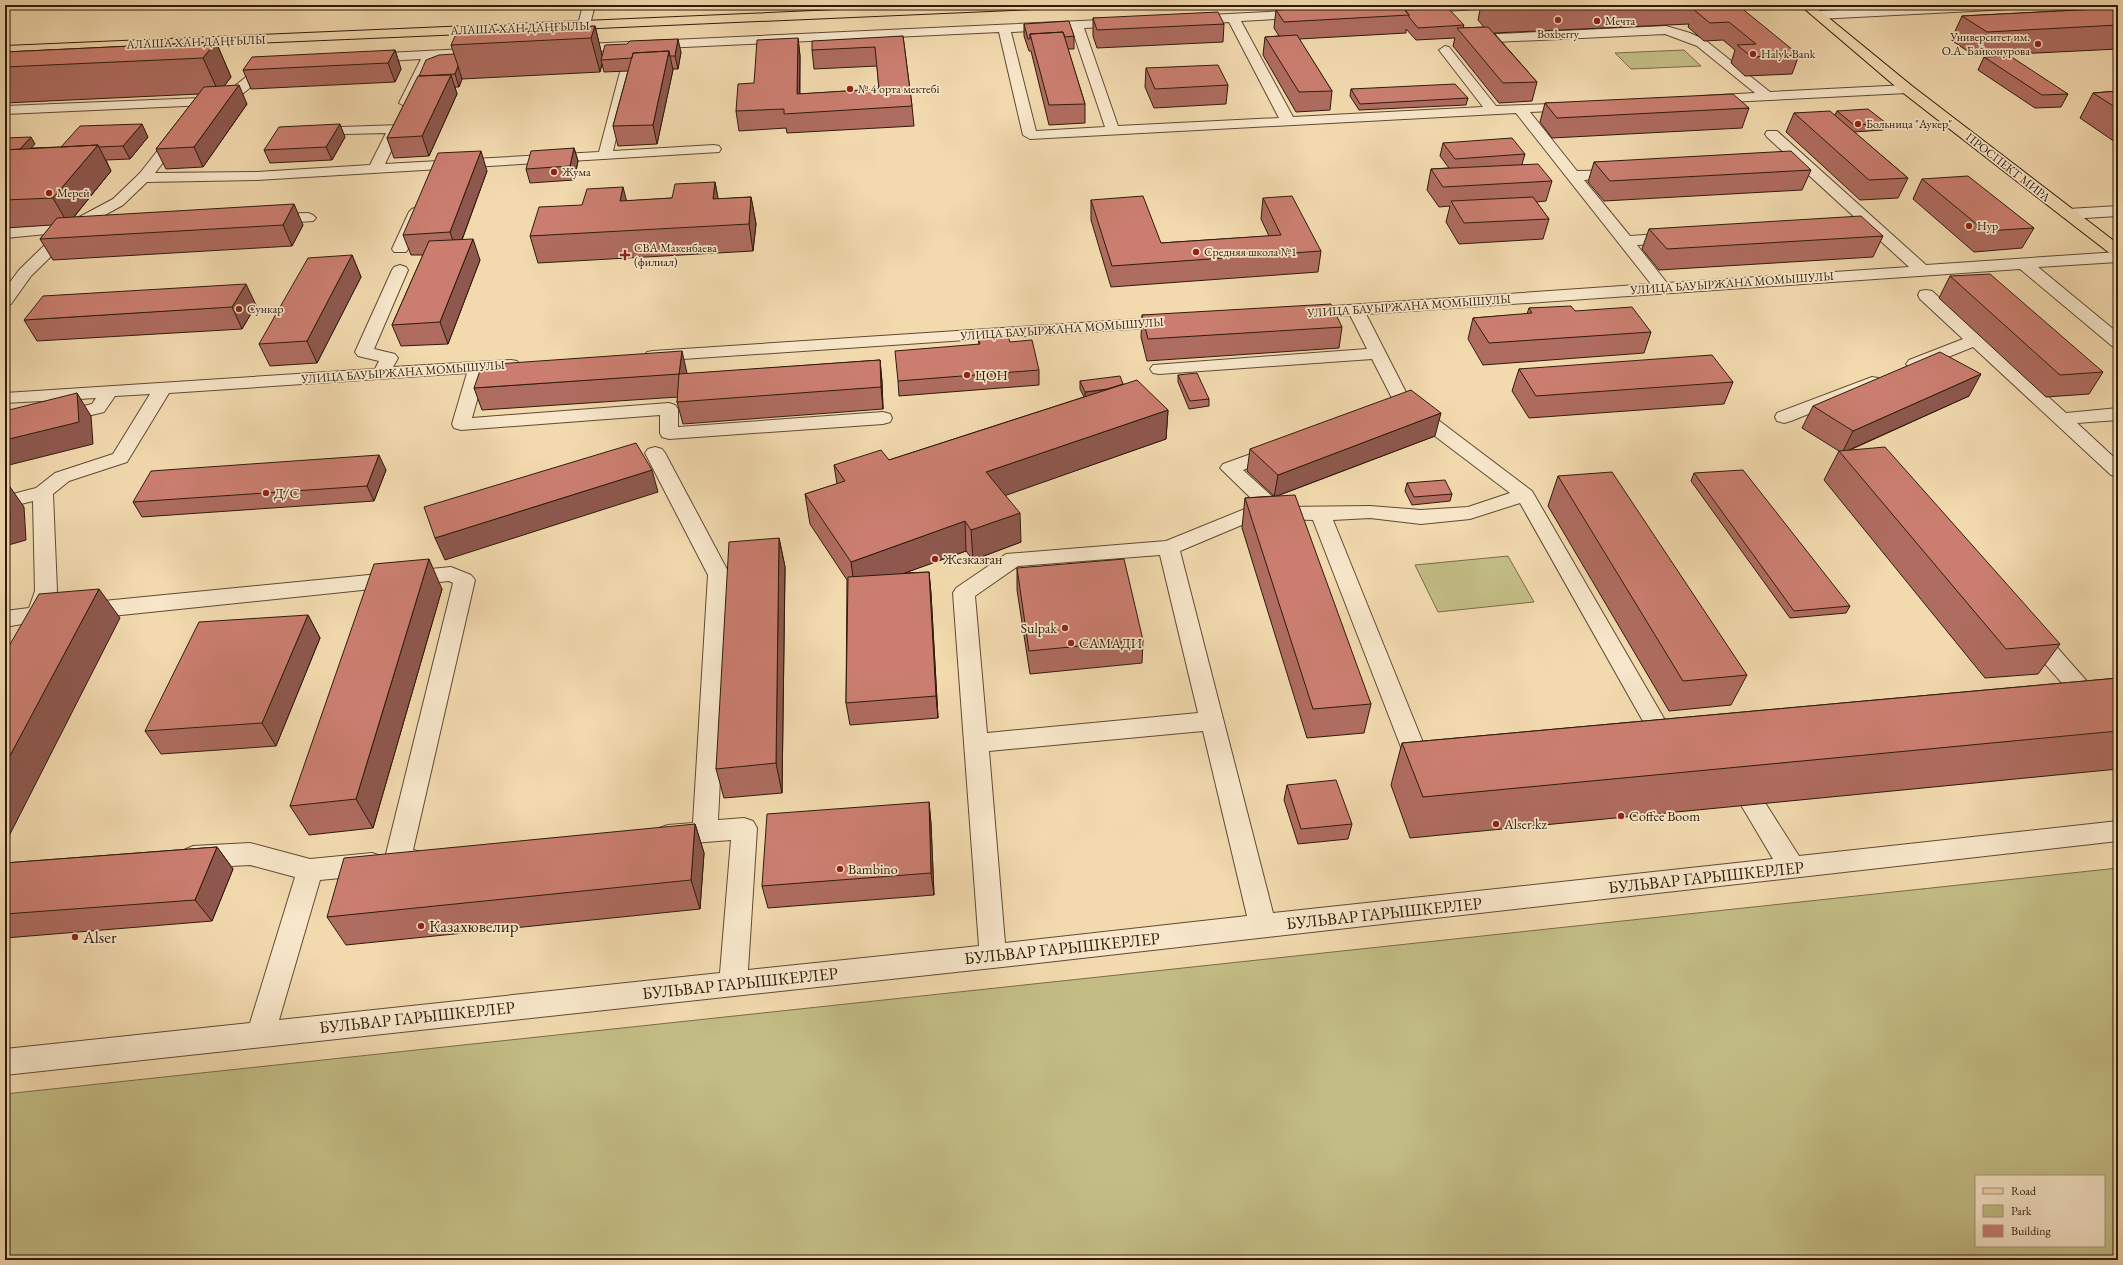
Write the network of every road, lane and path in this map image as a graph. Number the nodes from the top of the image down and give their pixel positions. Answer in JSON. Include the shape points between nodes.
{"nodes":[{"id":1,"x":768,"y":5,"type":"edge"},
{"id":2,"x":1035,"y":5,"type":"edge"},
{"id":3,"x":1479,"y":5,"type":"edge"},
{"id":4,"x":1806,"y":5,"type":"edge"},
{"id":5,"x":2010,"y":5,"type":"edge"},
{"id":6,"x":2103,"y":5,"type":"edge"},
{"id":7,"x":2118,"y":6,"type":"edge"},
{"id":8,"x":1442,"y":7,"type":"junction"},
{"id":9,"x":588,"y":9,"type":"edge"},
{"id":10,"x":1266,"y":10,"type":"edge"},
{"id":11,"x":1364,"y":11,"type":"edge"},
{"id":12,"x":1317,"y":14,"type":"edge"},
{"id":13,"x":1818,"y":15,"type":"junction"},
{"id":14,"x":1233,"y":18,"type":"junction"},
{"id":15,"x":1453,"y":18,"type":"edge"},
{"id":16,"x":1178,"y":20,"type":"edge"},
{"id":17,"x":1139,"y":22,"type":"edge"},
{"id":18,"x":583,"y":25,"type":"junction"},
{"id":19,"x":1077,"y":25,"type":"junction"},
{"id":20,"x":1004,"y":28,"type":"junction"},
{"id":21,"x":1464,"y":28,"type":"edge"},
{"id":22,"x":5,"y":38,"type":"edge"},
{"id":23,"x":578,"y":48,"type":"junction"},
{"id":24,"x":554,"y":49,"type":"edge"},
{"id":25,"x":5,"y":50,"type":"edge"},
{"id":26,"x":1445,"y":50,"type":"dead end"},
{"id":27,"x":499,"y":52,"type":"edge"},
{"id":28,"x":429,"y":55,"type":"junction"},
{"id":29,"x":358,"y":58,"type":"edge"},
{"id":30,"x":280,"y":62,"type":"edge"},
{"id":31,"x":626,"y":72,"type":"edge"},
{"id":32,"x":1907,"y":89,"type":"junction"},
{"id":33,"x":1767,"y":96,"type":"junction"},
{"id":34,"x":1695,"y":100,"type":"edge"},
{"id":35,"x":202,"y":102,"type":"junction"},
{"id":36,"x":1584,"y":106,"type":"edge"},
{"id":37,"x":1520,"y":109,"type":"junction"},
{"id":38,"x":5,"y":110,"type":"edge"},
{"id":39,"x":1494,"y":111,"type":"junction"},
{"id":40,"x":193,"y":114,"type":"edge"},
{"id":41,"x":1288,"y":122,"type":"junction"},
{"id":42,"x":183,"y":127,"type":"edge"},
{"id":43,"x":395,"y":128,"type":"junction"},
{"id":44,"x":1113,"y":131,"type":"junction"},
{"id":45,"x":301,"y":133,"type":"edge"},
{"id":46,"x":1772,"y":134,"type":"dead end"},
{"id":47,"x":714,"y":149,"type":"dead end"},
{"id":48,"x":605,"y":155,"type":"junction"},
{"id":49,"x":266,"y":163,"type":"edge"},
{"id":50,"x":1803,"y":163,"type":"junction"},
{"id":51,"x":1788,"y":164,"type":"edge"},
{"id":52,"x":437,"y":165,"type":"junction"},
{"id":53,"x":375,"y":169,"type":"junction"},
{"id":54,"x":1637,"y":172,"type":"edge"},
{"id":55,"x":258,"y":176,"type":"junction"},
{"id":56,"x":1574,"y":176,"type":"junction"},
{"id":57,"x":144,"y":178,"type":"junction"},
{"id":58,"x":431,"y":179,"type":"edge"},
{"id":59,"x":422,"y":200,"type":"edge"},
{"id":60,"x":2118,"y":211,"type":"edge"},
{"id":61,"x":2068,"y":214,"type":"junction"},
{"id":62,"x":308,"y":218,"type":"dead end"},
{"id":63,"x":252,"y":220,"type":"edge"},
{"id":64,"x":1872,"y":225,"type":"junction"},
{"id":65,"x":102,"y":226,"type":"edge"},
{"id":66,"x":1848,"y":227,"type":"edge"},
{"id":67,"x":71,"y":228,"type":"junction"},
{"id":68,"x":5,"y":232,"type":"edge"},
{"id":69,"x":1689,"y":237,"type":"edge"},
{"id":70,"x":1626,"y":241,"type":"junction"},
{"id":71,"x":400,"y":250,"type":"dead end"},
{"id":72,"x":2118,"y":252,"type":"edge"},
{"id":73,"x":2118,"y":257,"type":"edge"},
{"id":74,"x":2024,"y":264,"type":"junction"},
{"id":75,"x":400,"y":270,"type":"dead end"},
{"id":76,"x":1923,"y":271,"type":"junction"},
{"id":77,"x":25,"y":273,"type":"junction"},
{"id":78,"x":5,"y":275,"type":"edge"},
{"id":79,"x":1662,"y":287,"type":"junction"},
{"id":80,"x":1926,"y":296,"type":"dead end"},
{"id":81,"x":5,"y":300,"type":"edge"},
{"id":82,"x":1356,"y":310,"type":"junction"},
{"id":83,"x":1292,"y":314,"type":"edge"},
{"id":84,"x":1190,"y":321,"type":"edge"},
{"id":85,"x":1975,"y":340,"type":"junction"},
{"id":86,"x":2118,"y":342,"type":"edge"},
{"id":87,"x":1379,"y":352,"type":"junction"},
{"id":88,"x":636,"y":357,"type":"edge"},
{"id":89,"x":525,"y":364,"type":"edge"},
{"id":90,"x":477,"y":368,"type":"junction"},
{"id":91,"x":1159,"y":369,"type":"dead end"},
{"id":92,"x":381,"y":374,"type":"junction"},
{"id":93,"x":163,"y":387,"type":"junction"},
{"id":94,"x":110,"y":390,"type":"junction"},
{"id":95,"x":5,"y":398,"type":"edge"},
{"id":96,"x":1404,"y":404,"type":"junction"},
{"id":97,"x":1382,"y":412,"type":"edge"},
{"id":98,"x":2118,"y":414,"type":"edge"},
{"id":99,"x":1784,"y":417,"type":"dead end"},
{"id":100,"x":883,"y":418,"type":"dead end"},
{"id":101,"x":2062,"y":419,"type":"junction"},
{"id":102,"x":5,"y":430,"type":"edge"},
{"id":103,"x":669,"y":432,"type":"junction"},
{"id":104,"x":1295,"y":444,"type":"edge"},
{"id":105,"x":2118,"y":471,"type":"edge"},
{"id":106,"x":44,"y":492,"type":"junction"},
{"id":107,"x":1525,"y":495,"type":"junction"},
{"id":108,"x":5,"y":502,"type":"edge"},
{"id":109,"x":1271,"y":506,"type":"junction"},
{"id":110,"x":1320,"y":514,"type":"junction"},
{"id":111,"x":1169,"y":548,"type":"junction"},
{"id":112,"x":5,"y":619,"type":"edge"},
{"id":113,"x":2021,"y":622,"type":"edge"},
{"id":114,"x":32,"y":626,"type":"junction"},
{"id":115,"x":2079,"y":698,"type":"edge"},
{"id":116,"x":1212,"y":721,"type":"junction"},
{"id":117,"x":1684,"y":730,"type":"edge"},
{"id":118,"x":1661,"y":733,"type":"junction"},
{"id":119,"x":1637,"y":735,"type":"edge"},
{"id":120,"x":976,"y":743,"type":"junction"},
{"id":121,"x":1455,"y":751,"type":"edge"},
{"id":122,"x":1753,"y":805,"type":"dead end"},
{"id":123,"x":2118,"y":831,"type":"edge"},
{"id":124,"x":705,"y":832,"type":"junction"},
{"id":125,"x":650,"y":837,"type":"edge"},
{"id":126,"x":172,"y":858,"type":"edge"},
{"id":127,"x":436,"y":858,"type":"edge"},
{"id":128,"x":397,"y":862,"type":"junction"},
{"id":129,"x":1792,"y":867,"type":"junction"},
{"id":130,"x":310,"y":870,"type":"junction"},
{"id":131,"x":1263,"y":926,"type":"junction"},
{"id":132,"x":993,"y":956,"type":"junction"},
{"id":133,"x":733,"y":983,"type":"junction"},
{"id":134,"x":261,"y":1034,"type":"junction"},
{"id":135,"x":5,"y":1062,"type":"edge"}],
"edges":[{"from":1,"to":9,"type":"main road","name":"АЛАША ХАН ДАҢҒЫЛЫ"},
{"from":2,"to":18,"type":"main road","name":"АЛАША ХАН ДАҢҒЫЛЫ"},
{"from":3,"to":8,"type":"street"},
{"from":4,"to":13,"type":"main road","name":"ПРОСПЕКТ МИРА"},
{"from":5,"to":13,"type":"street"},
{"from":6,"to":7,"type":"street"},
{"from":8,"to":11,"type":"street"},
{"from":8,"to":15,"type":"street"},
{"from":9,"to":18,"type":"street"},
{"from":9,"to":22,"type":"main road","name":"АЛАША ХАН ДАҢҒЫЛЫ"},
{"from":10,"to":12,"type":"street"},
{"from":10,"to":14,"type":"street"},
{"from":13,"to":32,"type":"main road","name":"ПРОСПЕКТ МИРА"},
{"from":14,"to":16,"type":"street"},
{"from":14,"to":41,"type":"street"},
{"from":17,"to":19,"type":"street"},
{"from":18,"to":23,"type":"street"},
{"from":18,"to":25,"type":"main road","name":"АЛАША ХАН ДАҢҒЫЛЫ"},
{"from":19,"to":20,"type":"street"},
{"from":19,"to":44,"type":"street"},
{"from":20,"to":23,"type":"street"},
{"from":20,"to":44,"type":"street","via":[[1030,135]]},
{"from":21,"to":33,"type":"street","via":[[1474,39],[1666,30],[1701,43]]},
{"from":23,"to":24,"type":"street"},
{"from":26,"to":39,"type":"street"},
{"from":27,"to":28,"type":"street"},
{"from":28,"to":29,"type":"street"},
{"from":28,"to":43,"type":"street"},
{"from":30,"to":35,"type":"street","via":[[273,62],[236,92]]},
{"from":31,"to":48,"type":"street"},
{"from":32,"to":33,"type":"street"},
{"from":32,"to":61,"type":"main road","name":"ПРОСПЕКТ МИРА"},
{"from":33,"to":34,"type":"street"},
{"from":35,"to":38,"type":"street"},
{"from":35,"to":40,"type":"street"},
{"from":36,"to":37,"type":"street"},
{"from":37,"to":39,"type":"street"},
{"from":37,"to":56,"type":"street"},
{"from":39,"to":41,"type":"street"},
{"from":41,"to":44,"type":"street"},
{"from":42,"to":57,"type":"street"},
{"from":43,"to":45,"type":"street"},
{"from":43,"to":53,"type":"street"},
{"from":46,"to":50,"type":"street"},
{"from":47,"to":48,"type":"street"},
{"from":48,"to":52,"type":"street"},
{"from":49,"to":55,"type":"street"},
{"from":50,"to":51,"type":"street"},
{"from":50,"to":64,"type":"street"},
{"from":52,"to":53,"type":"street"},
{"from":52,"to":58,"type":"street"},
{"from":53,"to":55,"type":"street"},
{"from":54,"to":56,"type":"street"},
{"from":55,"to":57,"type":"street"},
{"from":56,"to":70,"type":"street"},
{"from":57,"to":67,"type":"street","via":[[118,202]]},
{"from":59,"to":71,"type":"street"},
{"from":60,"to":61,"type":"street"},
{"from":61,"to":72,"type":"main road","name":"ПРОСПЕКТ МИРА"},
{"from":62,"to":63,"type":"street"},
{"from":64,"to":66,"type":"street"},
{"from":64,"to":76,"type":"street"},
{"from":65,"to":67,"type":"street"},
{"from":67,"to":68,"type":"street"},
{"from":67,"to":77,"type":"street"},
{"from":69,"to":70,"type":"street"},
{"from":70,"to":79,"type":"street"},
{"from":73,"to":74,"type":"street","name":"УЛИЦА БАУЫРЖАНА МОМЫШУЛЫ"},
{"from":74,"to":76,"type":"street","name":"УЛИЦА БАУЫРЖАНА МОМЫШУЛЫ"},
{"from":74,"to":86,"type":"street"},
{"from":75,"to":92,"type":"street","via":[[364,352],[390,358]]},
{"from":76,"to":79,"type":"street","name":"УЛИЦА БАУЫРЖАНА МОМЫШУЛЫ"},
{"from":77,"to":78,"type":"street"},
{"from":77,"to":81,"type":"street"},
{"from":79,"to":82,"type":"street","name":"УЛИЦА БАУЫРЖАНА МОМЫШУЛЫ"},
{"from":80,"to":85,"type":"street"},
{"from":82,"to":83,"type":"street","name":"УЛИЦА БАУЫРЖАНА МОМЫШУЛЫ"},
{"from":82,"to":87,"type":"street"},
{"from":84,"to":88,"type":"street","name":"УЛИЦА БАУЫРЖАНА МОМЫШУЛЫ"},
{"from":85,"to":99,"type":"street"},
{"from":85,"to":101,"type":"street"},
{"from":87,"to":91,"type":"street"},
{"from":87,"to":96,"type":"street"},
{"from":89,"to":90,"type":"street","name":"УЛИЦА БАУЫРЖАНА МОМЫШУЛЫ"},
{"from":90,"to":92,"type":"street","name":"УЛИЦА БАУЫРЖАНА МОМЫШУЛЫ"},
{"from":90,"to":103,"type":"street","via":[[460,424],[669,409]]},
{"from":92,"to":93,"type":"street","name":"УЛИЦА БАУЫРЖАНА МОМЫШУЛЫ"},
{"from":93,"to":94,"type":"street","name":"УЛИЦА БАУЫРЖАНА МОМЫШУЛЫ"},
{"from":93,"to":106,"type":"street","via":[[120,458],[62,477]]},
{"from":94,"to":95,"type":"street","name":"УЛИЦА БАУЫРЖАНА МОМЫШУЛЫ"},
{"from":94,"to":102,"type":"street","via":[[98,408]]},
{"from":96,"to":97,"type":"street"},
{"from":96,"to":107,"type":"street"},
{"from":98,"to":101,"type":"street"},
{"from":100,"to":103,"type":"street"},
{"from":101,"to":105,"type":"street"},
{"from":103,"to":124,"type":"street","via":[[673,447],[647,455],[719,575]]},
{"from":104,"to":109,"type":"street","via":[[1230,468]]},
{"from":106,"to":108,"type":"street"},
{"from":106,"to":114,"type":"street","via":[[46,591]]},
{"from":107,"to":110,"type":"street","via":[[1470,513],[1421,517],[1370,512]]},
{"from":107,"to":118,"type":"street"},
{"from":109,"to":110,"type":"street","via":[[1279,513]]},
{"from":109,"to":111,"type":"street"},
{"from":110,"to":121,"type":"street","via":[[1416,755]]},
{"from":111,"to":116,"type":"street"},
{"from":111,"to":120,"type":"street","via":[[1013,559],[964,593]]},
{"from":112,"to":114,"type":"street"},
{"from":113,"to":115,"type":"street"},
{"from":114,"to":128,"type":"street","via":[[451,574],[460,577],[464,580]]},
{"from":116,"to":120,"type":"street"},
{"from":116,"to":131,"type":"street"},
{"from":117,"to":118,"type":"street"},
{"from":118,"to":119,"type":"street"},
{"from":120,"to":132,"type":"street"},
{"from":122,"to":129,"type":"street"},
{"from":123,"to":129,"type":"street","name":"БУЛЬВАР ГАРЫШКЕРЛЕР"},
{"from":124,"to":125,"type":"street"},
{"from":124,"to":133,"type":"street","via":[[744,828]]},
{"from":126,"to":130,"type":"street","via":[[250,854]]},
{"from":127,"to":128,"type":"street"},
{"from":128,"to":130,"type":"street"},
{"from":129,"to":131,"type":"street","name":"БУЛЬВАР ГАРЫШКЕРЛЕР"},
{"from":130,"to":134,"type":"street"},
{"from":131,"to":132,"type":"street","name":"БУЛЬВАР ГАРЫШКЕРЛЕР"},
{"from":132,"to":133,"type":"street","name":"БУЛЬВАР ГАРЫШКЕРЛЕР"},
{"from":133,"to":134,"type":"street","name":"БУЛЬВАР ГАРЫШКЕРЛЕР"},
{"from":134,"to":135,"type":"street","name":"БУЛЬВАР ГАРЫШКЕРЛЕР"}]}
